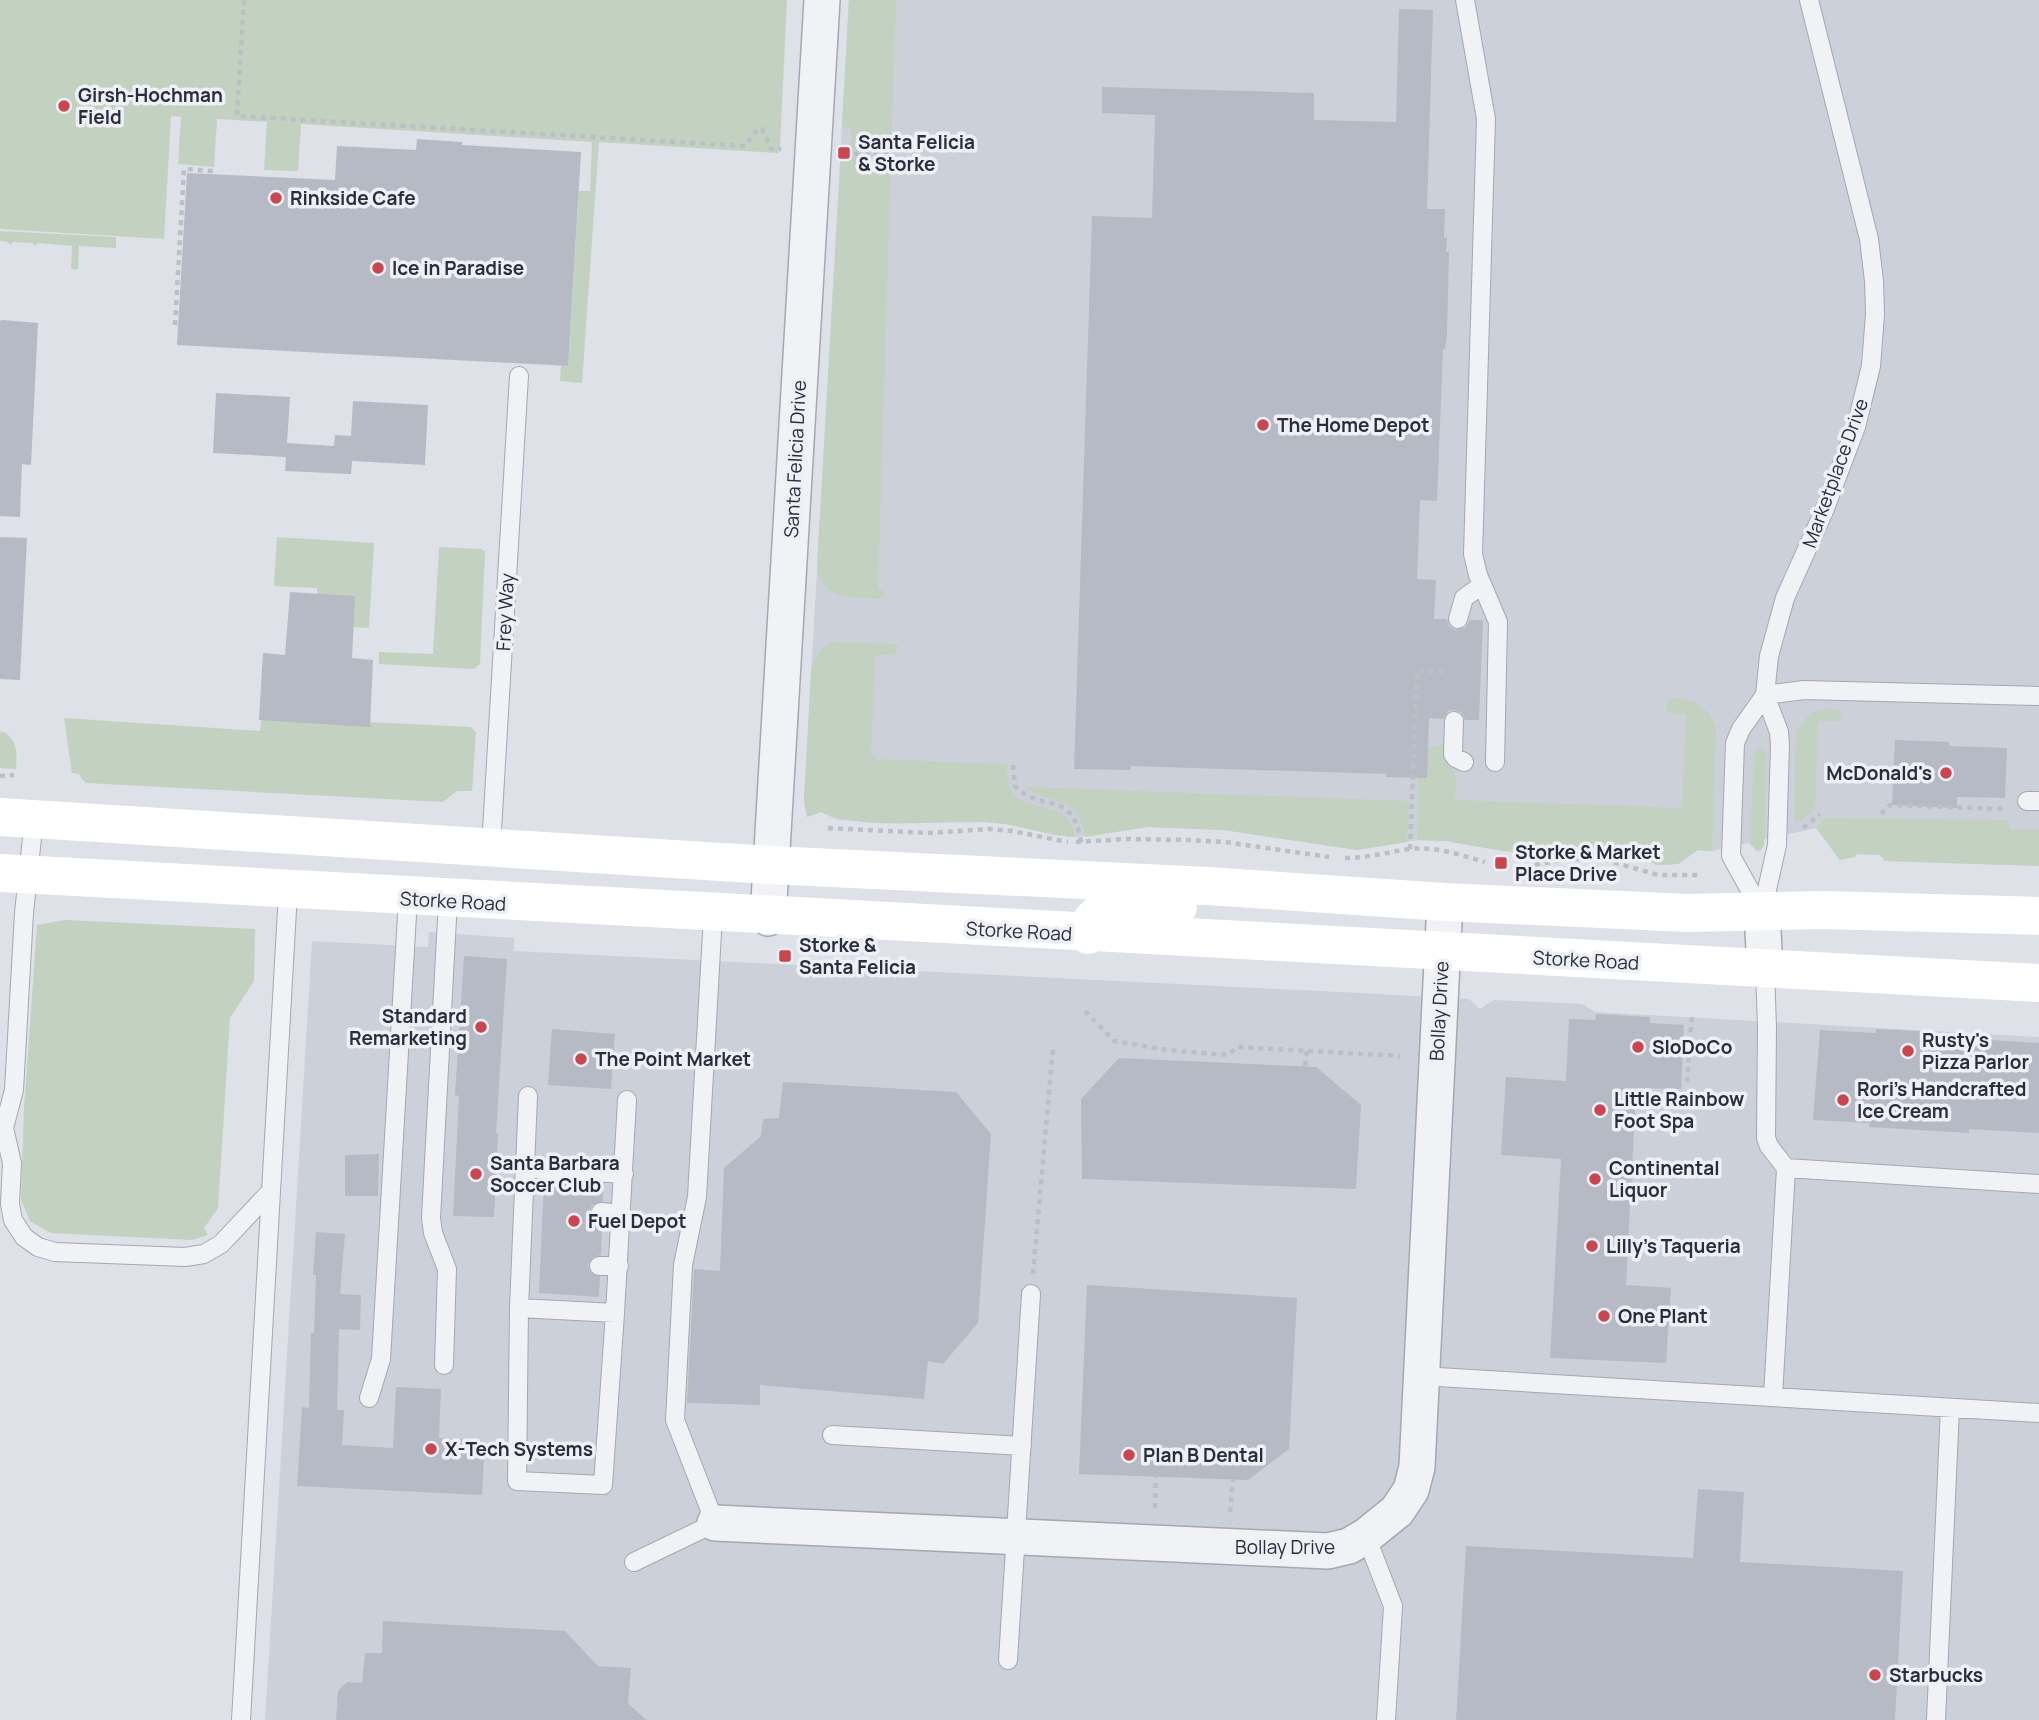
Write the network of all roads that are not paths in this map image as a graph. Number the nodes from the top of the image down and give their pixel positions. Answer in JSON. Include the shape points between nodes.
{"nodes":[{"id":1,"x":822,"y":0,"type":"edge"},
{"id":2,"x":1465,"y":0,"type":"edge"},
{"id":3,"x":1809,"y":0,"type":"edge"},
{"id":4,"x":519,"y":376,"type":"dead end"},
{"id":5,"x":1482,"y":585,"type":"junction"},
{"id":6,"x":1458,"y":619,"type":"dead end"},
{"id":7,"x":1765,"y":695,"type":"junction"},
{"id":8,"x":2039,"y":696,"type":"edge"},
{"id":9,"x":1454,"y":721,"type":"dead end"},
{"id":10,"x":1464,"y":762,"type":"dead end"},
{"id":11,"x":1495,"y":762,"type":"dead end"},
{"id":12,"x":17,"y":818,"type":"edge"},
{"id":13,"x":491,"y":848,"type":"junction"},
{"id":14,"x":770,"y":864,"type":"junction"},
{"id":15,"x":14,"y":873,"type":"edge"},
{"id":16,"x":1208,"y":886,"type":"junction"},
{"id":17,"x":288,"y":892,"type":"junction"},
{"id":18,"x":408,"y":898,"type":"junction"},
{"id":19,"x":448,"y":901,"type":"junction"},
{"id":20,"x":1445,"y":902,"type":"junction"},
{"id":21,"x":1762,"y":912,"type":"junction"},
{"id":22,"x":713,"y":915,"type":"junction"},
{"id":23,"x":2039,"y":916,"type":"edge"},
{"id":24,"x":768,"y":918,"type":"junction"},
{"id":25,"x":1088,"y":935,"type":"junction"},
{"id":26,"x":1442,"y":953,"type":"junction"},
{"id":27,"x":1765,"y":969,"type":"junction"},
{"id":28,"x":2039,"y":984,"type":"edge"},
{"id":29,"x":528,"y":1096,"type":"dead end"},
{"id":30,"x":627,"y":1100,"type":"dead end"},
{"id":31,"x":2,"y":1130,"type":"edge"},
{"id":32,"x":525,"y":1168,"type":"junction"},
{"id":33,"x":1786,"y":1168,"type":"junction"},
{"id":34,"x":624,"y":1174,"type":"junction"},
{"id":35,"x":2039,"y":1184,"type":"edge"},
{"id":36,"x":270,"y":1192,"type":"junction"},
{"id":37,"x":523,"y":1207,"type":"junction"},
{"id":38,"x":541,"y":1208,"type":"dead end"},
{"id":39,"x":601,"y":1212,"type":"dead end"},
{"id":40,"x":622,"y":1214,"type":"junction"},
{"id":41,"x":598,"y":1266,"type":"dead end"},
{"id":42,"x":619,"y":1266,"type":"junction"},
{"id":43,"x":1031,"y":1294,"type":"road end"},
{"id":44,"x":519,"y":1308,"type":"junction"},
{"id":45,"x":615,"y":1313,"type":"junction"},
{"id":46,"x":444,"y":1365,"type":"dead end"},
{"id":47,"x":1421,"y":1376,"type":"junction"},
{"id":48,"x":1773,"y":1397,"type":"junction"},
{"id":49,"x":369,"y":1398,"type":"dead end"},
{"id":50,"x":1950,"y":1408,"type":"junction"},
{"id":51,"x":2039,"y":1413,"type":"edge"},
{"id":52,"x":832,"y":1434,"type":"dead end"},
{"id":53,"x":1022,"y":1446,"type":"junction"},
{"id":54,"x":715,"y":1523,"type":"junction"},
{"id":55,"x":1366,"y":1536,"type":"junction"},
{"id":56,"x":1017,"y":1538,"type":"junction"},
{"id":57,"x":634,"y":1562,"type":"dead end"},
{"id":58,"x":1008,"y":1660,"type":"dead end"},
{"id":59,"x":241,"y":1720,"type":"edge"},
{"id":60,"x":1386,"y":1720,"type":"edge"},
{"id":61,"x":1937,"y":1720,"type":"edge"}],
"edges":[{"from":1,"to":14,"type":"street","name":"Santa Felicia Drive"},
{"from":2,"to":5,"type":"lane","via":[[1486,119],[1473,554]]},
{"from":3,"to":7,"type":"lane","name":"Marketplace Drive","via":[[1869,239],[1873,342],[1856,427],[1785,598],[1769,656]]},
{"from":4,"to":13,"type":"lane","name":"Frey Way"},
{"from":5,"to":6,"type":"lane","via":[[1464,598]]},
{"from":5,"to":11,"type":"lane","via":[[1499,633]]},
{"from":7,"to":8,"type":"lane","via":[[1804,690]]},
{"from":7,"to":21,"type":"lane","name":"Marketplace Drive","via":[[1780,745],[1777,845]]},
{"from":7,"to":21,"type":"lane","name":"Marketplace Drive","via":[[1735,743],[1731,845],[1735,865]]},
{"from":9,"to":10,"type":"lane","via":[[1453,754]]},
{"from":12,"to":13,"type":"main road"},
{"from":12,"to":15,"type":"lane"},
{"from":13,"to":14,"type":"main road"},
{"from":14,"to":16,"type":"main road"},
{"from":14,"to":24,"type":"street","name":"Santa Felicia Drive"},
{"from":15,"to":17,"type":"main road","name":"Storke Road"},
{"from":15,"to":31,"type":"lane","via":[[24,913],[14,1090]]},
{"from":16,"to":20,"type":"main road"},
{"from":16,"to":25,"type":"main road","via":[[1176,909],[1104,909],[1092,920]]},
{"from":17,"to":18,"type":"main road","name":"Storke Road"},
{"from":17,"to":36,"type":"lane"},
{"from":18,"to":19,"type":"main road","name":"Storke Road"},
{"from":18,"to":49,"type":"lane","via":[[382,1359]]},
{"from":19,"to":22,"type":"main road","name":"Storke Road"},
{"from":19,"to":46,"type":"lane","via":[[431,1218],[447,1269]]},
{"from":20,"to":21,"type":"main road","via":[[1687,914]]},
{"from":20,"to":26,"type":"street","name":"Bollay Drive"},
{"from":21,"to":23,"type":"main road"},
{"from":21,"to":27,"type":"street"},
{"from":22,"to":24,"type":"main road","name":"Storke Road"},
{"from":22,"to":54,"type":"lane","via":[[697,1197],[683,1265],[675,1420]]},
{"from":24,"to":25,"type":"main road","name":"Storke Road"},
{"from":25,"to":26,"type":"main road","name":"Storke Road"},
{"from":26,"to":27,"type":"main road","name":"Storke Road"},
{"from":26,"to":47,"type":"street","name":"Bollay Drive"},
{"from":27,"to":28,"type":"main road","name":"Storke Road"},
{"from":27,"to":33,"type":"lane","via":[[1766,1138]]},
{"from":29,"to":32,"type":"lane"},
{"from":30,"to":34,"type":"lane"},
{"from":31,"to":36,"type":"lane","via":[[12,1163],[13,1220],[23,1237],[55,1252],[204,1254],[221,1244]]},
{"from":32,"to":34,"type":"lane"},
{"from":32,"to":37,"type":"lane"},
{"from":33,"to":35,"type":"lane"},
{"from":33,"to":48,"type":"lane"},
{"from":34,"to":40,"type":"lane"},
{"from":36,"to":59,"type":"lane"},
{"from":37,"to":38,"type":"lane"},
{"from":37,"to":44,"type":"lane","via":[[529,1263]]},
{"from":39,"to":40,"type":"lane"},
{"from":40,"to":42,"type":"lane"},
{"from":41,"to":42,"type":"lane"},
{"from":42,"to":45,"type":"lane"},
{"from":43,"to":53,"type":"lane"},
{"from":44,"to":45,"type":"lane"},
{"from":44,"to":45,"type":"lane","via":[[516,1481],[603,1485]]},
{"from":47,"to":48,"type":"lane"},
{"from":47,"to":55,"type":"street","name":"Bollay Drive","via":[[1417,1467],[1411,1490],[1396,1511]]},
{"from":48,"to":50,"type":"lane"},
{"from":50,"to":51,"type":"lane"},
{"from":50,"to":61,"type":"lane"},
{"from":52,"to":53,"type":"lane"},
{"from":53,"to":56,"type":"lane"},
{"from":54,"to":56,"type":"street","name":"Bollay Drive"},
{"from":54,"to":57,"type":"lane"},
{"from":55,"to":56,"type":"street","name":"Bollay Drive","via":[[1328,1551]]},
{"from":55,"to":60,"type":"lane","via":[[1392,1606]]},
{"from":56,"to":58,"type":"lane"}]}
